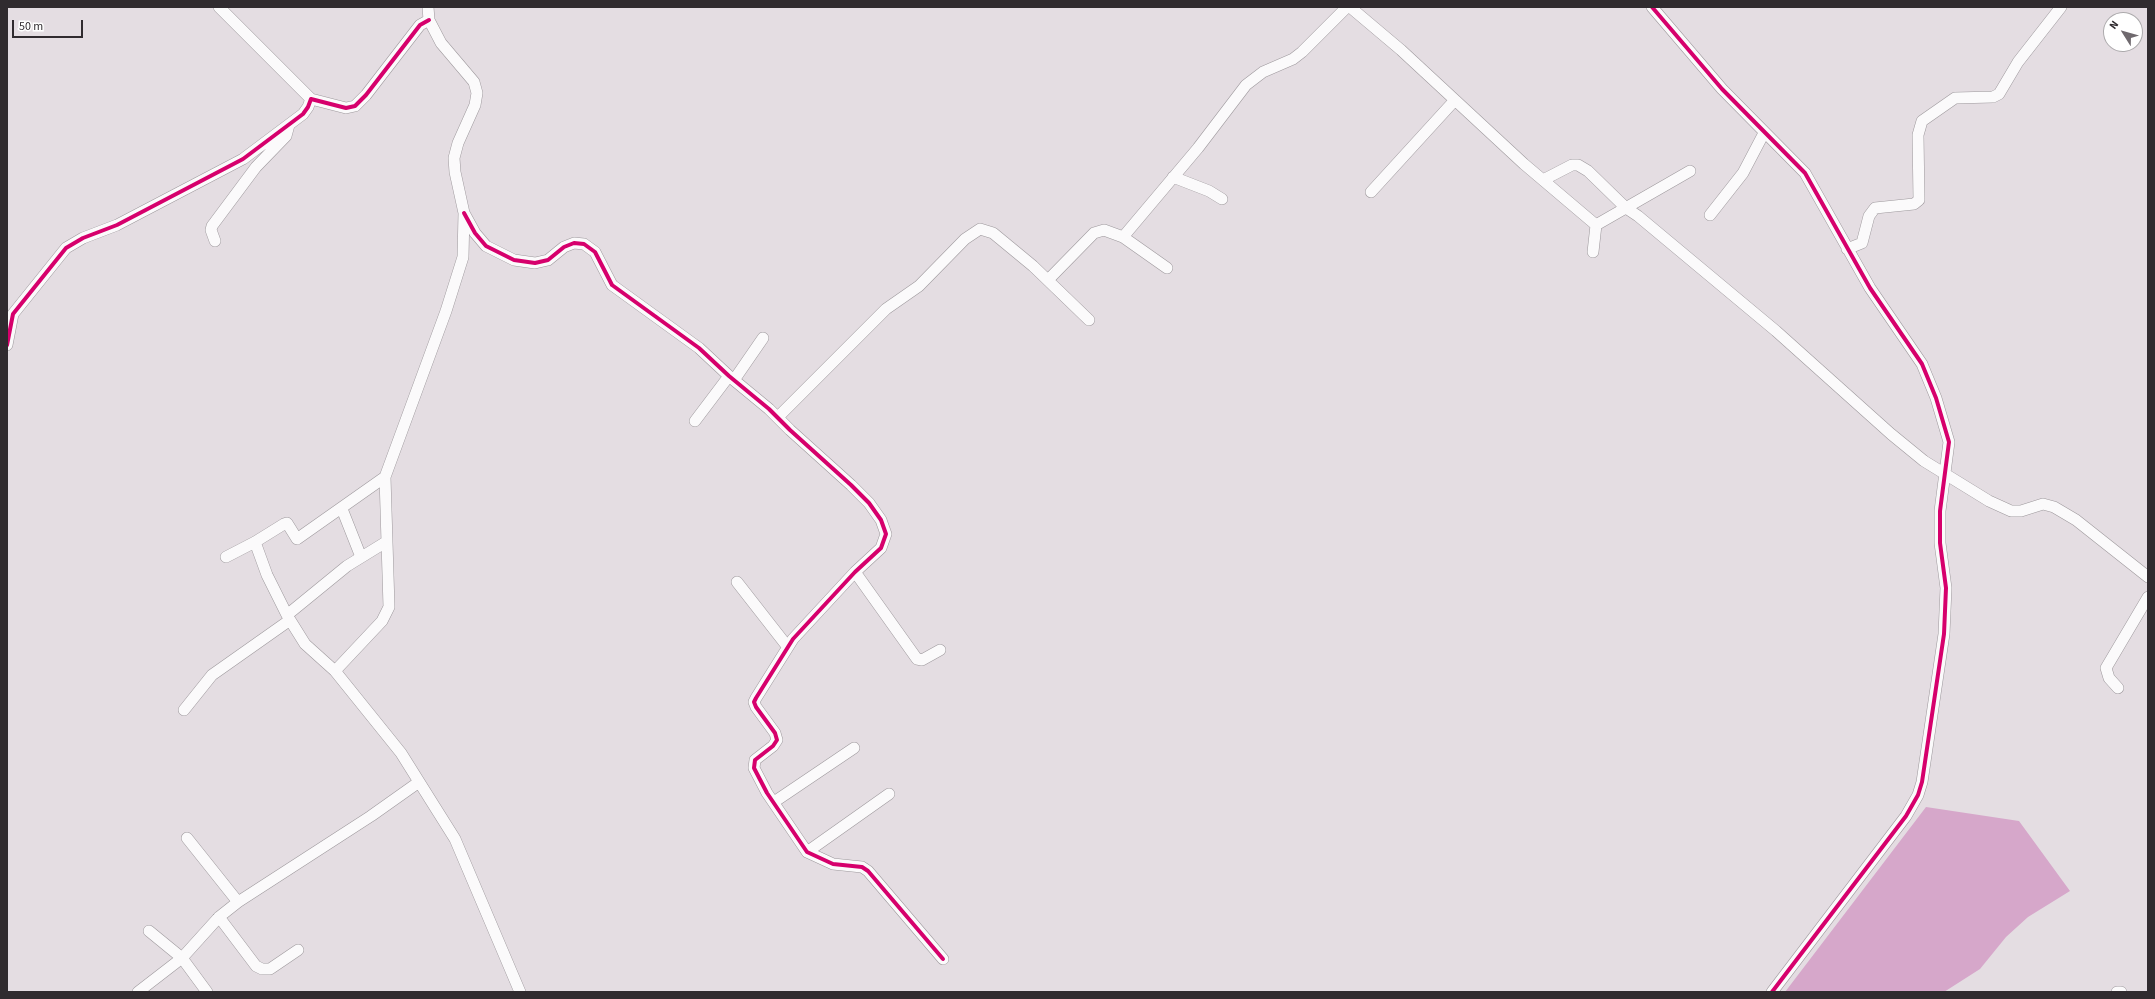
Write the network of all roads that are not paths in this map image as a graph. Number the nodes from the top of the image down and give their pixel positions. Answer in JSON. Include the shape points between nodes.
{"nodes":[{"id":1,"x":219,"y":7,"type":"edge"},
{"id":2,"x":428,"y":7,"type":"edge"},
{"id":3,"x":1347,"y":7,"type":"edge"},
{"id":4,"x":1350,"y":7,"type":"edge"},
{"id":5,"x":1652,"y":7,"type":"edge"},
{"id":6,"x":2061,"y":7,"type":"edge"},
{"id":7,"x":429,"y":20,"type":"junction"},
{"id":8,"x":311,"y":99,"type":"junction"},
{"id":9,"x":1455,"y":100,"type":"junction"},
{"id":10,"x":289,"y":125,"type":"junction"},
{"id":11,"x":1764,"y":134,"type":"junction"},
{"id":12,"x":1690,"y":171,"type":"dead end"},
{"id":13,"x":1173,"y":177,"type":"junction"},
{"id":14,"x":1543,"y":180,"type":"junction"},
{"id":15,"x":1371,"y":192,"type":"dead end"},
{"id":16,"x":1222,"y":199,"type":"dead end"},
{"id":17,"x":1626,"y":208,"type":"junction"},
{"id":18,"x":464,"y":213,"type":"junction"},
{"id":19,"x":1710,"y":215,"type":"dead end"},
{"id":20,"x":1596,"y":225,"type":"junction"},
{"id":21,"x":1123,"y":237,"type":"junction"},
{"id":22,"x":215,"y":242,"type":"dead end"},
{"id":23,"x":1847,"y":249,"type":"junction"},
{"id":24,"x":1593,"y":252,"type":"dead end"},
{"id":25,"x":1167,"y":268,"type":"dead end"},
{"id":26,"x":1048,"y":280,"type":"junction"},
{"id":27,"x":1089,"y":320,"type":"dead end"},
{"id":28,"x":763,"y":338,"type":"dead end"},
{"id":29,"x":7,"y":344,"type":"edge"},
{"id":30,"x":731,"y":378,"type":"junction"},
{"id":31,"x":778,"y":417,"type":"junction"},
{"id":32,"x":695,"y":421,"type":"dead end"},
{"id":33,"x":1944,"y":474,"type":"junction"},
{"id":34,"x":385,"y":477,"type":"junction"},
{"id":35,"x":342,"y":509,"type":"junction"},
{"id":36,"x":255,"y":542,"type":"junction"},
{"id":37,"x":386,"y":542,"type":"junction"},
{"id":38,"x":226,"y":557,"type":"dead end"},
{"id":39,"x":361,"y":557,"type":"junction"},
{"id":40,"x":855,"y":572,"type":"junction"},
{"id":41,"x":2148,"y":577,"type":"edge"},
{"id":42,"x":737,"y":582,"type":"dead end"},
{"id":43,"x":2148,"y":597,"type":"edge"},
{"id":44,"x":288,"y":618,"type":"junction"},
{"id":45,"x":787,"y":646,"type":"junction"},
{"id":46,"x":940,"y":650,"type":"dead end"},
{"id":47,"x":335,"y":671,"type":"junction"},
{"id":48,"x":2118,"y":688,"type":"dead end"},
{"id":49,"x":184,"y":710,"type":"dead end"},
{"id":50,"x":854,"y":748,"type":"dead end"},
{"id":51,"x":419,"y":782,"type":"junction"},
{"id":52,"x":889,"y":794,"type":"dead end"},
{"id":53,"x":774,"y":802,"type":"junction"},
{"id":54,"x":187,"y":838,"type":"dead end"},
{"id":55,"x":807,"y":852,"type":"junction"},
{"id":56,"x":238,"y":902,"type":"junction"},
{"id":57,"x":219,"y":917,"type":"junction"},
{"id":58,"x":149,"y":931,"type":"dead end"},
{"id":59,"x":298,"y":950,"type":"dead end"},
{"id":60,"x":182,"y":958,"type":"junction"},
{"id":61,"x":943,"y":959,"type":"dead end"},
{"id":62,"x":138,"y":992,"type":"edge"},
{"id":63,"x":207,"y":992,"type":"edge"},
{"id":64,"x":520,"y":992,"type":"edge"},
{"id":65,"x":1772,"y":992,"type":"edge"},
{"id":66,"x":2117,"y":992,"type":"edge"},
{"id":67,"x":2121,"y":992,"type":"edge"}],
"edges":[{"from":1,"to":8,"type":"street"},
{"from":2,"to":7,"type":"street"},
{"from":3,"to":13,"type":"street","via":[[1293,59],[1263,72],[1246,85]]},
{"from":4,"to":9,"type":"street"},
{"from":5,"to":11,"type":"street"},
{"from":6,"to":23,"type":"street","via":[[2018,62],[1999,94],[1993,97],[1955,98],[1922,121],[1918,135],[1919,200],[1914,204],[1875,208],[1869,216],[1862,243]]},
{"from":7,"to":8,"type":"street","via":[[420,26],[355,106],[346,108]]},
{"from":7,"to":18,"type":"street","via":[[441,42],[474,82],[477,94],[476,106],[458,143],[454,158]]},
{"from":8,"to":10,"type":"street","via":[[306,110]]},
{"from":9,"to":14,"type":"street"},
{"from":9,"to":15,"type":"street"},
{"from":10,"to":22,"type":"street","via":[[286,136],[256,167],[212,226],[210,230]]},
{"from":10,"to":29,"type":"street","via":[[222,171],[66,248],[13,314]]},
{"from":11,"to":19,"type":"street","via":[[1743,173]]},
{"from":11,"to":23,"type":"street","via":[[1805,173]]},
{"from":12,"to":17,"type":"street"},
{"from":13,"to":16,"type":"street"},
{"from":13,"to":21,"type":"street"},
{"from":14,"to":17,"type":"street","via":[[1569,166],[1578,165],[1594,176]]},
{"from":14,"to":20,"type":"street"},
{"from":17,"to":20,"type":"street"},
{"from":17,"to":33,"type":"street","via":[[1776,332],[1904,446]]},
{"from":18,"to":30,"type":"street","via":[[486,246],[514,260],[534,263],[548,260],[564,247],[574,243],[584,244],[595,252],[612,285],[619,292],[699,348]]},
{"from":18,"to":34,"type":"street","via":[[460,264],[430,356]]},
{"from":20,"to":24,"type":"street"},
{"from":21,"to":25,"type":"street"},
{"from":21,"to":26,"type":"street","via":[[1104,230],[1094,233]]},
{"from":23,"to":33,"type":"street","via":[[1925,369],[1947,434],[1948,452]]},
{"from":26,"to":27,"type":"street"},
{"from":26,"to":31,"type":"street","via":[[993,233],[984,229],[977,230],[920,286],[886,309]]},
{"from":28,"to":30,"type":"street"},
{"from":30,"to":31,"type":"street"},
{"from":30,"to":32,"type":"street"},
{"from":31,"to":40,"type":"street","via":[[869,503],[885,526],[886,534],[881,548]]},
{"from":33,"to":41,"type":"street","via":[[2011,511],[2021,511],[2043,504],[2054,507],[2076,520]]},
{"from":33,"to":65,"type":"street","via":[[1940,528],[1946,601],[1944,634],[1918,795],[1906,816]]},
{"from":34,"to":35,"type":"street"},
{"from":34,"to":37,"type":"street"},
{"from":35,"to":36,"type":"street","via":[[297,539],[287,523]]},
{"from":35,"to":39,"type":"street"},
{"from":36,"to":38,"type":"street"},
{"from":36,"to":44,"type":"street"},
{"from":37,"to":39,"type":"street"},
{"from":37,"to":47,"type":"street","via":[[389,589],[387,615]]},
{"from":39,"to":44,"type":"street","via":[[321,586]]},
{"from":40,"to":45,"type":"street"},
{"from":40,"to":46,"type":"street","via":[[917,659],[922,660]]},
{"from":42,"to":45,"type":"street"},
{"from":43,"to":48,"type":"street","via":[[2106,668],[2109,678]]},
{"from":44,"to":47,"type":"street","via":[[305,644]]},
{"from":44,"to":49,"type":"street","via":[[212,675]]},
{"from":45,"to":53,"type":"street","via":[[754,702],[777,736],[773,746],[755,760],[754,768]]},
{"from":47,"to":51,"type":"street","via":[[401,753]]},
{"from":50,"to":53,"type":"street"},
{"from":51,"to":56,"type":"street"},
{"from":51,"to":64,"type":"street","via":[[455,839]]},
{"from":52,"to":55,"type":"street"},
{"from":53,"to":55,"type":"street"},
{"from":54,"to":56,"type":"street"},
{"from":55,"to":61,"type":"street","via":[[833,864],[862,867],[868,871]]},
{"from":56,"to":57,"type":"street"},
{"from":57,"to":59,"type":"street","via":[[256,966],[262,969],[270,969]]},
{"from":57,"to":60,"type":"street"},
{"from":58,"to":60,"type":"street"},
{"from":60,"to":62,"type":"street"},
{"from":60,"to":63,"type":"street"},
{"from":66,"to":67,"type":"street"}]}
